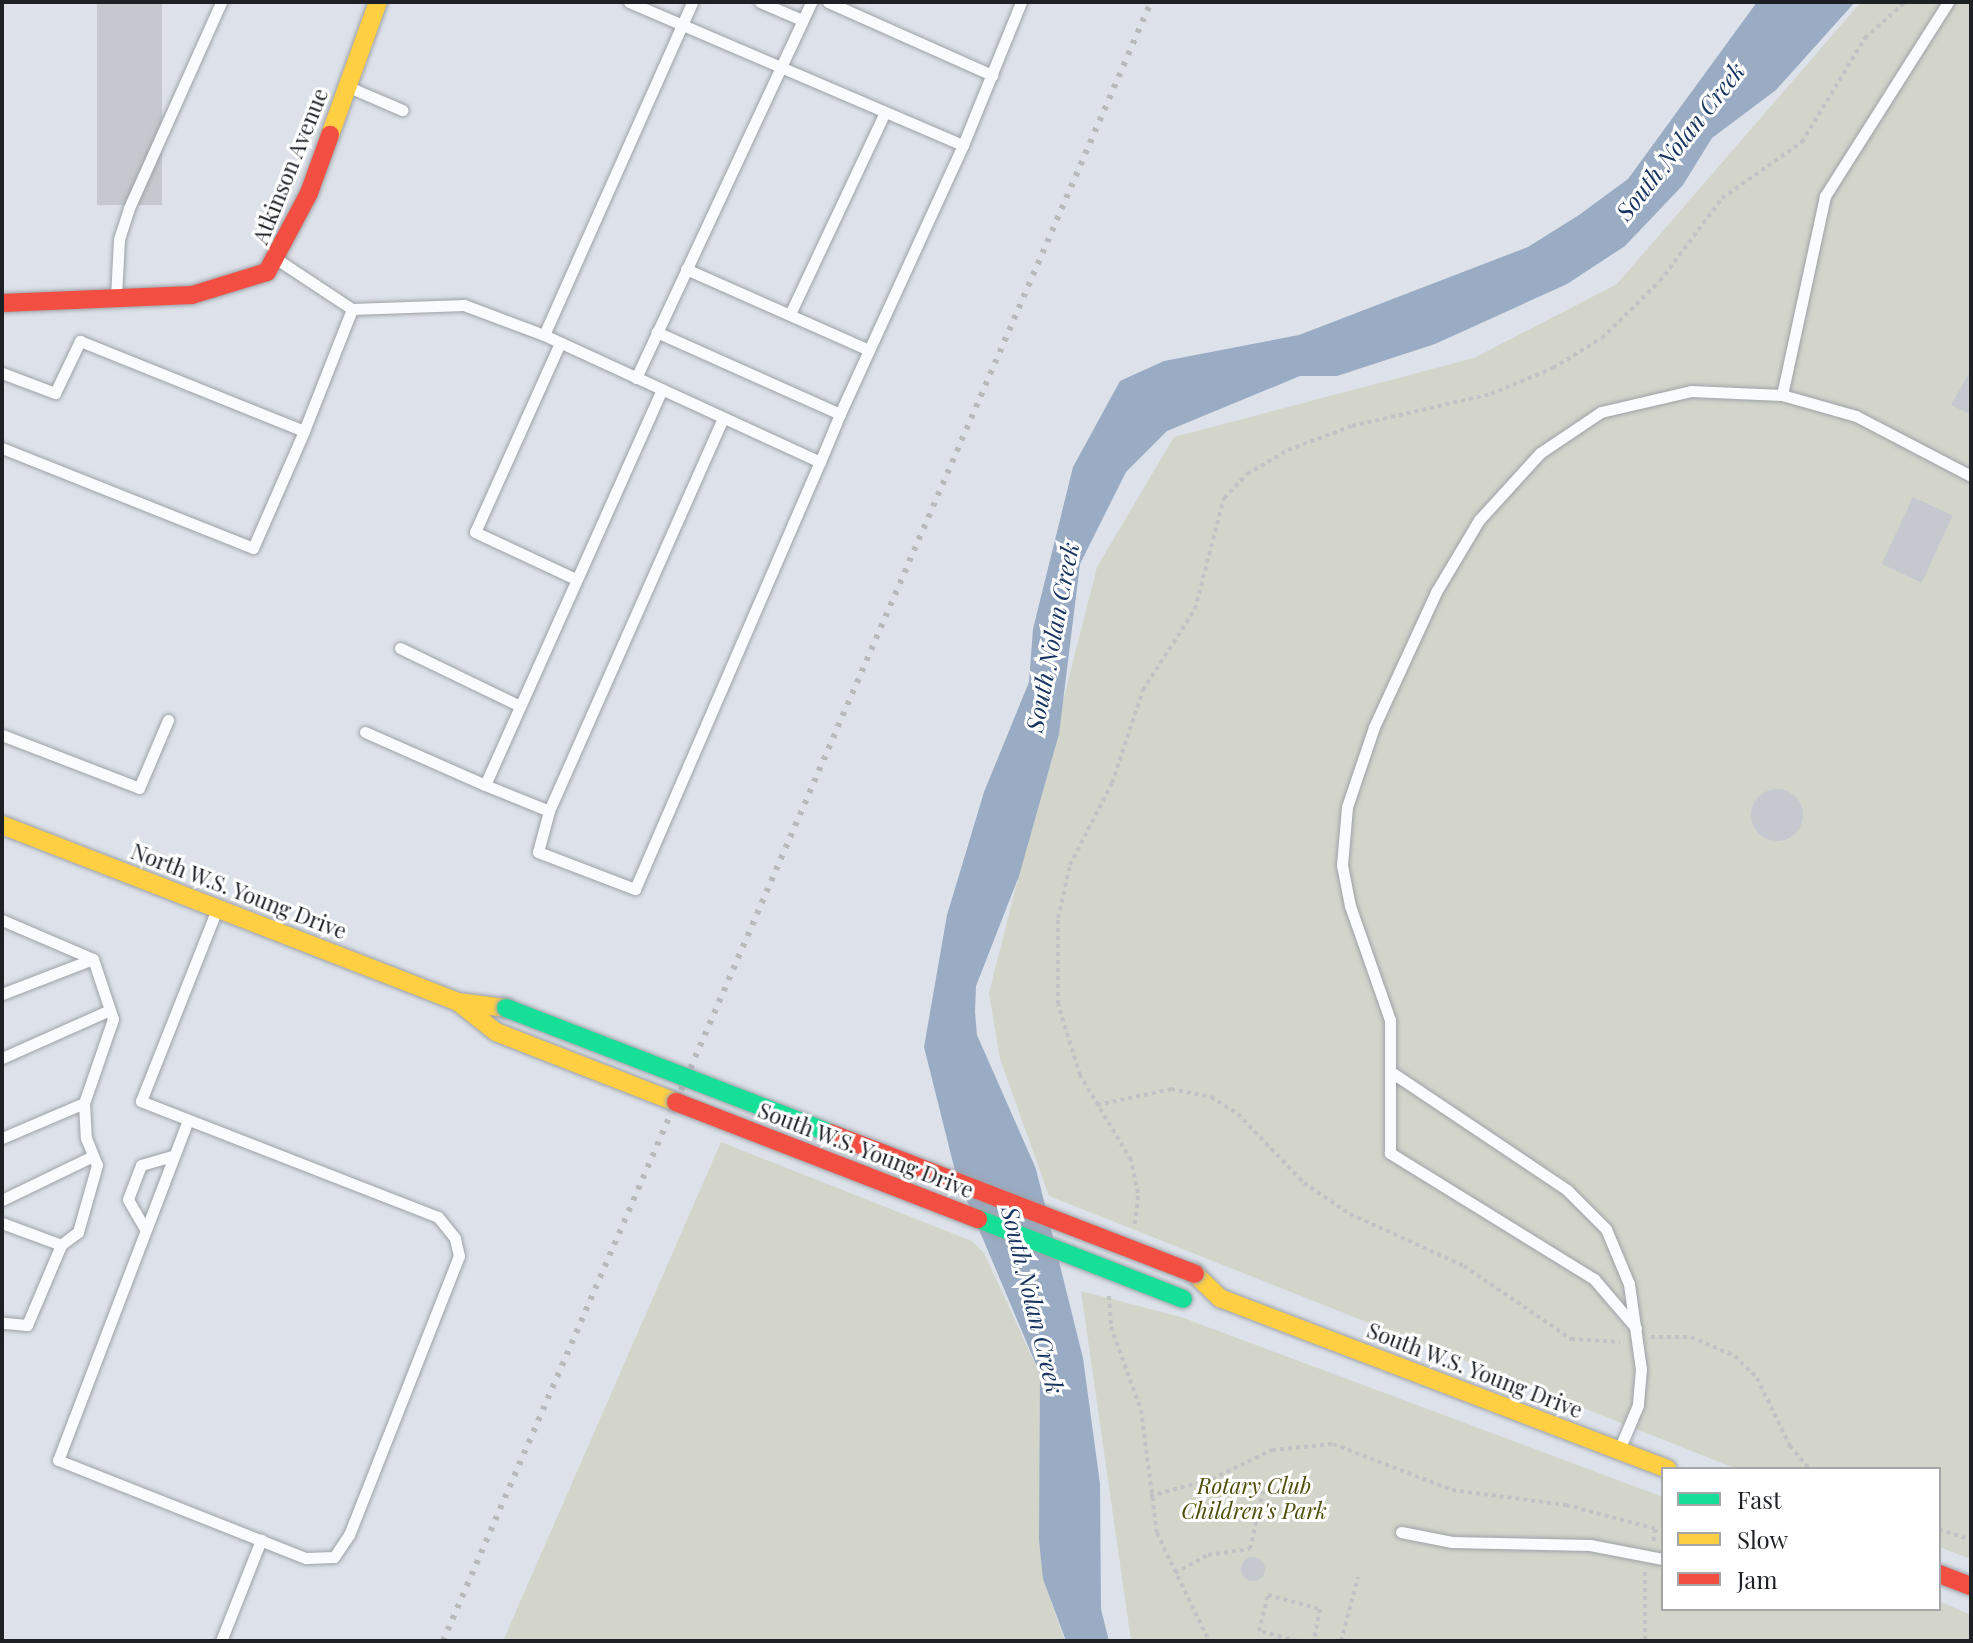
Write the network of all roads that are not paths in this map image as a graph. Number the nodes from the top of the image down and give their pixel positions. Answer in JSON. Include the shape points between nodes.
{"nodes":[{"id":1,"x":221,"y":2,"type":"edge"},
{"id":2,"x":378,"y":2,"type":"edge"},
{"id":3,"x":629,"y":2,"type":"edge"},
{"id":4,"x":692,"y":2,"type":"edge"},
{"id":5,"x":760,"y":2,"type":"edge"},
{"id":6,"x":811,"y":2,"type":"edge"},
{"id":7,"x":828,"y":2,"type":"edge"},
{"id":8,"x":1021,"y":2,"type":"edge"},
{"id":9,"x":1948,"y":2,"type":"edge"},
{"id":10,"x":802,"y":20,"type":"junction"},
{"id":11,"x":683,"y":23,"type":"junction"},
{"id":12,"x":779,"y":67,"type":"junction"},
{"id":13,"x":992,"y":75,"type":"junction"},
{"id":14,"x":348,"y":86,"type":"junction"},
{"id":15,"x":402,"y":110,"type":"dead end"},
{"id":16,"x":885,"y":112,"type":"junction"},
{"id":17,"x":963,"y":145,"type":"junction"},
{"id":18,"x":278,"y":260,"type":"junction"},
{"id":19,"x":686,"y":269,"type":"junction"},
{"id":20,"x":116,"y":298,"type":"junction"},
{"id":21,"x":2,"y":303,"type":"edge"},
{"id":22,"x":352,"y":309,"type":"junction"},
{"id":23,"x":790,"y":314,"type":"junction"},
{"id":24,"x":657,"y":332,"type":"junction"},
{"id":25,"x":544,"y":335,"type":"junction"},
{"id":26,"x":560,"y":343,"type":"junction"},
{"id":27,"x":869,"y":350,"type":"junction"},
{"id":28,"x":2,"y":373,"type":"edge"},
{"id":29,"x":636,"y":378,"type":"junction"},
{"id":30,"x":662,"y":390,"type":"junction"},
{"id":31,"x":1782,"y":395,"type":"junction"},
{"id":32,"x":840,"y":414,"type":"junction"},
{"id":33,"x":723,"y":418,"type":"junction"},
{"id":34,"x":304,"y":431,"type":"junction"},
{"id":35,"x":2,"y":448,"type":"edge"},
{"id":36,"x":820,"y":462,"type":"junction"},
{"id":37,"x":1971,"y":476,"type":"edge"},
{"id":38,"x":576,"y":579,"type":"junction"},
{"id":39,"x":400,"y":648,"type":"dead end"},
{"id":40,"x":520,"y":706,"type":"junction"},
{"id":41,"x":168,"y":720,"type":"dead end"},
{"id":42,"x":365,"y":732,"type":"dead end"},
{"id":43,"x":2,"y":735,"type":"edge"},
{"id":44,"x":485,"y":785,"type":"junction"},
{"id":45,"x":549,"y":811,"type":"junction"},
{"id":46,"x":2,"y":825,"type":"edge"},
{"id":47,"x":217,"y":908,"type":"junction"},
{"id":48,"x":2,"y":920,"type":"edge"},
{"id":49,"x":93,"y":959,"type":"junction"},
{"id":50,"x":2,"y":994,"type":"edge"},
{"id":51,"x":458,"y":1002,"type":"junction"},
{"id":52,"x":110,"y":1010,"type":"junction"},
{"id":53,"x":2,"y":1058,"type":"edge"},
{"id":54,"x":1391,"y":1072,"type":"junction"},
{"id":55,"x":687,"y":1079,"type":"joint"},
{"id":56,"x":676,"y":1102,"type":"joint"},
{"id":57,"x":84,"y":1103,"type":"junction"},
{"id":58,"x":188,"y":1120,"type":"junction"},
{"id":59,"x":2,"y":1138,"type":"edge"},
{"id":60,"x":93,"y":1156,"type":"junction"},
{"id":61,"x":173,"y":1156,"type":"junction"},
{"id":62,"x":2,"y":1200,"type":"edge"},
{"id":63,"x":2,"y":1223,"type":"edge"},
{"id":64,"x":145,"y":1229,"type":"junction"},
{"id":65,"x":61,"y":1245,"type":"junction"},
{"id":66,"x":1220,"y":1298,"type":"junction"},
{"id":67,"x":2,"y":1323,"type":"edge"},
{"id":68,"x":1636,"y":1328,"type":"junction"},
{"id":69,"x":1619,"y":1451,"type":"junction"},
{"id":70,"x":1662,"y":1467,"type":"edge"},
{"id":71,"x":1401,"y":1532,"type":"dead end"},
{"id":72,"x":261,"y":1540,"type":"junction"},
{"id":73,"x":1661,"y":1559,"type":"edge"},
{"id":74,"x":1941,"y":1575,"type":"edge"},
{"id":75,"x":1971,"y":1586,"type":"edge"},
{"id":76,"x":221,"y":1641,"type":"edge"}],
"edges":[{"from":1,"to":20,"type":"lane","via":[[129,208],[119,239]]},
{"from":2,"to":14,"type":"main road","name":"Atkinson Avenue"},
{"from":3,"to":11,"type":"lane"},
{"from":4,"to":11,"type":"lane"},
{"from":5,"to":10,"type":"lane"},
{"from":6,"to":10,"type":"lane"},
{"from":7,"to":13,"type":"lane"},
{"from":8,"to":13,"type":"lane"},
{"from":9,"to":31,"type":"lane","via":[[1825,196]]},
{"from":10,"to":12,"type":"lane"},
{"from":11,"to":12,"type":"lane"},
{"from":11,"to":25,"type":"lane"},
{"from":12,"to":16,"type":"lane"},
{"from":12,"to":19,"type":"lane"},
{"from":13,"to":17,"type":"lane"},
{"from":14,"to":15,"type":"lane"},
{"from":14,"to":18,"type":"main road","name":"Atkinson Avenue"},
{"from":16,"to":17,"type":"lane"},
{"from":16,"to":23,"type":"lane"},
{"from":17,"to":27,"type":"lane"},
{"from":18,"to":20,"type":"main road","name":"Atkinson Avenue","via":[[253,281]]},
{"from":18,"to":22,"type":"lane"},
{"from":19,"to":23,"type":"lane"},
{"from":19,"to":24,"type":"lane"},
{"from":20,"to":21,"type":"main road","name":"Atkinson Avenue"},
{"from":22,"to":25,"type":"lane","via":[[464,305]]},
{"from":22,"to":34,"type":"lane"},
{"from":23,"to":27,"type":"lane"},
{"from":24,"to":29,"type":"lane"},
{"from":24,"to":32,"type":"lane"},
{"from":25,"to":26,"type":"lane"},
{"from":26,"to":29,"type":"lane"},
{"from":26,"to":38,"type":"lane","via":[[475,532]]},
{"from":27,"to":32,"type":"lane"},
{"from":28,"to":34,"type":"lane","via":[[55,393],[80,341]]},
{"from":29,"to":30,"type":"lane"},
{"from":30,"to":33,"type":"lane"},
{"from":30,"to":38,"type":"lane"},
{"from":31,"to":37,"type":"lane","via":[[1856,416]]},
{"from":31,"to":54,"type":"lane","via":[[1691,391],[1601,412],[1518,474],[1456,556],[1383,705],[1343,826],[1345,887],[1388,1009]]},
{"from":32,"to":36,"type":"lane"},
{"from":33,"to":36,"type":"lane"},
{"from":33,"to":45,"type":"lane"},
{"from":34,"to":35,"type":"lane","via":[[253,548]]},
{"from":36,"to":45,"type":"lane","via":[[635,889],[538,852]]},
{"from":38,"to":40,"type":"lane"},
{"from":39,"to":40,"type":"lane"},
{"from":40,"to":44,"type":"lane"},
{"from":41,"to":43,"type":"lane","via":[[139,788]]},
{"from":42,"to":44,"type":"lane"},
{"from":44,"to":45,"type":"lane"},
{"from":46,"to":47,"type":"main road","name":"North W.S. Young Drive"},
{"from":47,"to":51,"type":"main road","name":"North W.S. Young Drive"},
{"from":47,"to":58,"type":"lane","via":[[141,1101]]},
{"from":48,"to":49,"type":"lane"},
{"from":49,"to":50,"type":"lane"},
{"from":49,"to":52,"type":"lane"},
{"from":51,"to":55,"type":"main road","name":"North W.S. Young Drive","bridge":true,"via":[[506,1008]]},
{"from":51,"to":56,"type":"main road","name":"North W.S. Young Drive","via":[[496,1032]]},
{"from":52,"to":53,"type":"lane"},
{"from":52,"to":57,"type":"lane","via":[[113,1019]]},
{"from":54,"to":68,"type":"lane","via":[[1589,1209],[1623,1266]]},
{"from":54,"to":68,"type":"lane","via":[[1390,1153],[1594,1279]]},
{"from":55,"to":66,"type":"main road","name":"South W.S. Young Drive","bridge":true,"via":[[1195,1274]]},
{"from":56,"to":66,"type":"main road","name":"South W.S. Young Drive","bridge":true,"via":[[1183,1299]]},
{"from":57,"to":59,"type":"lane"},
{"from":57,"to":60,"type":"lane"},
{"from":58,"to":61,"type":"lane"},
{"from":58,"to":72,"type":"lane","via":[[438,1217],[459,1256],[349,1535],[334,1557],[306,1558]]},
{"from":60,"to":62,"type":"lane"},
{"from":60,"to":65,"type":"lane","via":[[97,1165],[78,1232]]},
{"from":61,"to":64,"type":"lane"},
{"from":61,"to":64,"type":"lane","via":[[141,1165],[128,1199]]},
{"from":63,"to":65,"type":"lane"},
{"from":64,"to":72,"type":"lane","via":[[58,1460]]},
{"from":65,"to":67,"type":"lane","via":[[32,1318],[17,1328]]},
{"from":66,"to":69,"type":"main road","name":"South W.S. Young Drive"},
{"from":68,"to":69,"type":"lane","via":[[1640,1387]]},
{"from":69,"to":70,"type":"main road","name":"South W.S. Young Drive"},
{"from":71,"to":73,"type":"lane","via":[[1452,1542],[1590,1545]]},
{"from":72,"to":76,"type":"lane"},
{"from":74,"to":75,"type":"main road"}]}
